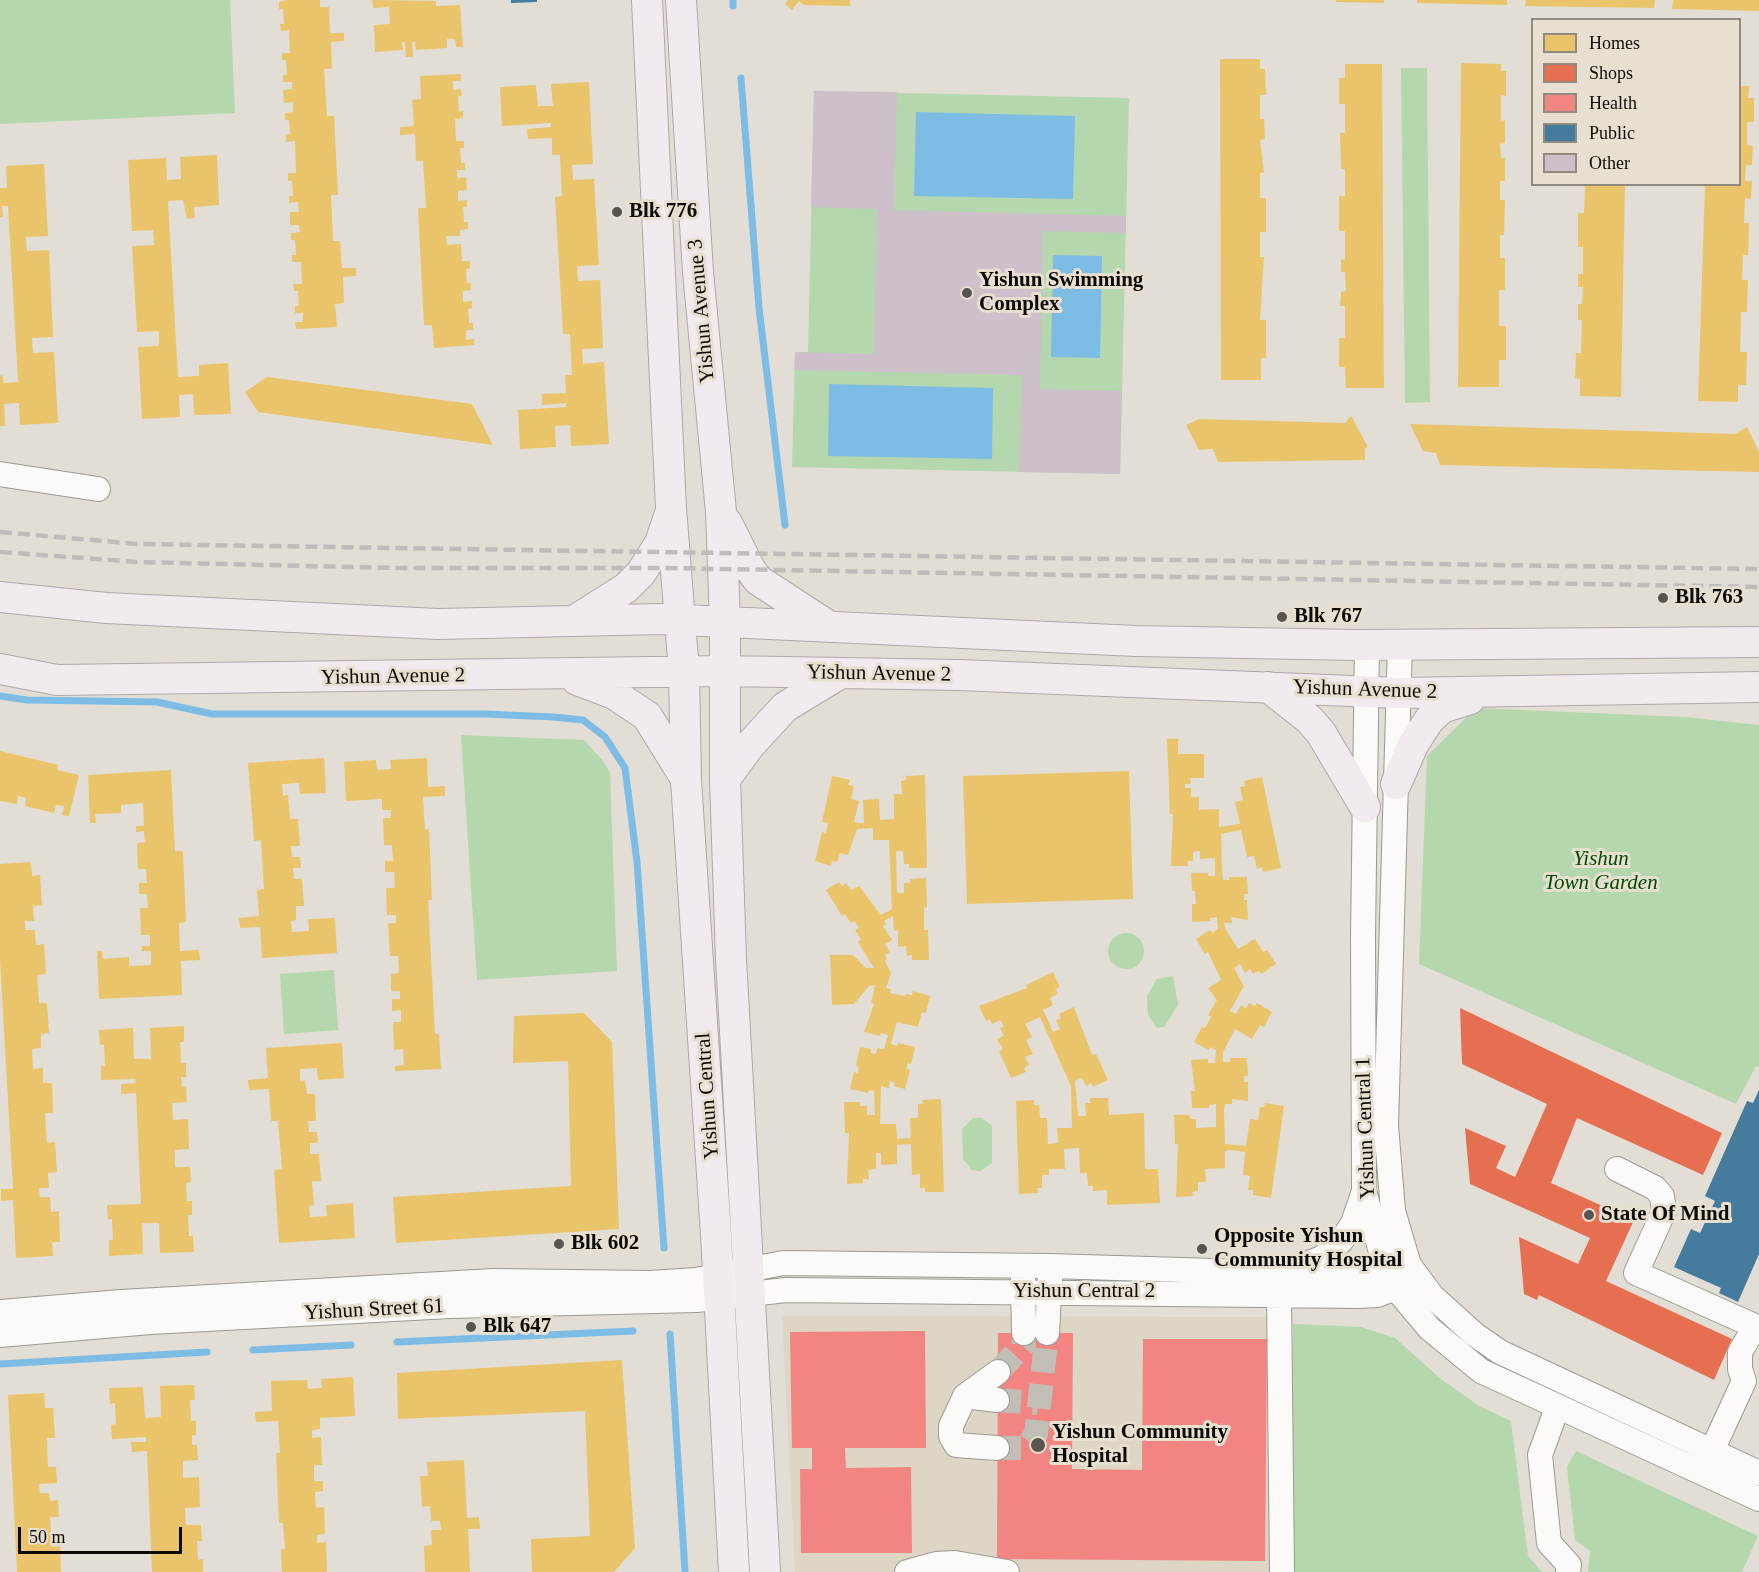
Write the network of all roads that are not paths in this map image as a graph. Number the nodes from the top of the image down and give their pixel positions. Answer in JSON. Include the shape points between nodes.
{"nodes":[{"id":1,"x":646,"y":0,"type":"edge"},
{"id":2,"x":681,"y":0,"type":"edge"},
{"id":3,"x":0,"y":474,"type":"edge"},
{"id":4,"x":98,"y":489,"type":"dead end"},
{"id":5,"x":671,"y":508,"type":"junction"},
{"id":6,"x":721,"y":512,"type":"junction"},
{"id":7,"x":0,"y":597,"type":"edge"},
{"id":8,"x":680,"y":621,"type":"junction"},
{"id":9,"x":725,"y":622,"type":"junction"},
{"id":10,"x":571,"y":623,"type":"junction"},
{"id":11,"x":827,"y":625,"type":"junction"},
{"id":12,"x":1759,"y":642,"type":"edge"},
{"id":13,"x":1367,"y":645,"type":"junction"},
{"id":14,"x":1400,"y":645,"type":"junction"},
{"id":15,"x":0,"y":669,"type":"edge"},
{"id":16,"x":725,"y":671,"type":"junction"},
{"id":17,"x":684,"y":672,"type":"junction"},
{"id":18,"x":841,"y":673,"type":"junction"},
{"id":19,"x":563,"y":675,"type":"junction"},
{"id":20,"x":1268,"y":687,"type":"junction"},
{"id":21,"x":1759,"y":687,"type":"edge"},
{"id":22,"x":1366,"y":692,"type":"junction"},
{"id":23,"x":1400,"y":693,"type":"junction"},
{"id":24,"x":1496,"y":693,"type":"junction"},
{"id":25,"x":725,"y":779,"type":"junction"},
{"id":26,"x":687,"y":780,"type":"junction"},
{"id":27,"x":1396,"y":784,"type":"junction"},
{"id":28,"x":1365,"y":807,"type":"junction"},
{"id":29,"x":1617,"y":1169,"type":"dead end"},
{"id":30,"x":1364,"y":1191,"type":"junction"},
{"id":31,"x":1022,"y":1266,"type":"junction"},
{"id":32,"x":1050,"y":1266,"type":"junction"},
{"id":33,"x":1403,"y":1277,"type":"junction"},
{"id":34,"x":748,"y":1283,"type":"junction"},
{"id":35,"x":1280,"y":1284,"type":"junction"},
{"id":36,"x":718,"y":1288,"type":"junction"},
{"id":37,"x":1023,"y":1291,"type":"junction"},
{"id":38,"x":1050,"y":1292,"type":"junction"},
{"id":39,"x":0,"y":1312,"type":"edge"},
{"id":40,"x":93,"y":1315,"type":"junction"},
{"id":41,"x":1757,"y":1328,"type":"edge"},
{"id":42,"x":0,"y":1335,"type":"edge"},
{"id":43,"x":998,"y":1372,"type":"tunnel mouth"},
{"id":44,"x":1752,"y":1380,"type":"edge"},
{"id":45,"x":965,"y":1396,"type":"junction"},
{"id":46,"x":997,"y":1400,"type":"tunnel mouth"},
{"id":47,"x":1557,"y":1408,"type":"junction"},
{"id":48,"x":997,"y":1448,"type":"tunnel mouth"},
{"id":49,"x":1712,"y":1451,"type":"junction"},
{"id":50,"x":1702,"y":1473,"type":"junction"},
{"id":51,"x":1759,"y":1473,"type":"edge"},
{"id":52,"x":1759,"y":1500,"type":"edge"},
{"id":53,"x":734,"y":1572,"type":"edge"},
{"id":54,"x":765,"y":1572,"type":"edge"},
{"id":55,"x":907,"y":1572,"type":"edge"},
{"id":56,"x":1006,"y":1572,"type":"edge"},
{"id":57,"x":1282,"y":1572,"type":"edge"},
{"id":58,"x":1568,"y":1572,"type":"edge"}],
"edges":[{"from":1,"to":5,"type":"main road","name":"Yishun Avenue 3"},
{"from":2,"to":6,"type":"main road","name":"Yishun Avenue 3","via":[[698,272]]},
{"from":3,"to":4,"type":"street"},
{"from":5,"to":8,"type":"main road","name":"Yishun Avenue 3"},
{"from":5,"to":10,"type":"main road","via":[[660,543],[641,573],[626,588]]},
{"from":6,"to":9,"type":"main road","name":"Yishun Avenue 3"},
{"from":6,"to":11,"type":"main road","via":[[758,580]]},
{"from":7,"to":10,"type":"main road","name":"Yishun Avenue 2","via":[[106,608],[438,624]]},
{"from":8,"to":9,"type":"main road","name":"Yishun Avenue 2"},
{"from":8,"to":10,"type":"main road","name":"Yishun Avenue 2"},
{"from":8,"to":17,"type":"main road","name":"Yishun Central"},
{"from":9,"to":11,"type":"main road","name":"Yishun Avenue 2"},
{"from":9,"to":16,"type":"main road","name":"Yishun Central"},
{"from":11,"to":13,"type":"main road","name":"Yishun Avenue 2","via":[[1136,641]]},
{"from":12,"to":14,"type":"main road","name":"Yishun Avenue 2"},
{"from":13,"to":14,"type":"main road","name":"Yishun Avenue 2"},
{"from":13,"to":22,"type":"street","name":"Yishun Central 1"},
{"from":14,"to":23,"type":"street","name":"Yishun Central 1"},
{"from":15,"to":19,"type":"main road","name":"Yishun Avenue 2","via":[[57,680]]},
{"from":16,"to":17,"type":"main road","name":"Yishun Avenue 2"},
{"from":16,"to":18,"type":"main road","name":"Yishun Avenue 2"},
{"from":16,"to":25,"type":"main road","name":"Yishun Central"},
{"from":17,"to":19,"type":"main road","name":"Yishun Avenue 2"},
{"from":17,"to":26,"type":"main road","name":"Yishun Central"},
{"from":18,"to":20,"type":"main road","name":"Yishun Avenue 2"},
{"from":18,"to":25,"type":"main road","via":[[785,707]]},
{"from":19,"to":26,"type":"main road","via":[[614,694],[647,716]]},
{"from":20,"to":22,"type":"main road","name":"Yishun Avenue 2"},
{"from":20,"to":28,"type":"main road","via":[[1321,733]]},
{"from":21,"to":24,"type":"main road","name":"Yishun Avenue 2"},
{"from":22,"to":23,"type":"main road","name":"Yishun Avenue 2"},
{"from":22,"to":28,"type":"street","name":"Yishun Central 1"},
{"from":23,"to":24,"type":"main road","name":"Yishun Avenue 2"},
{"from":23,"to":27,"type":"street","name":"Yishun Central 1"},
{"from":24,"to":27,"type":"main road","via":[[1458,701],[1435,714],[1419,734]]},
{"from":25,"to":34,"type":"main road","name":"Yishun Central"},
{"from":26,"to":36,"type":"main road","name":"Yishun Central"},
{"from":27,"to":33,"type":"street","name":"Yishun Central 1","via":[[1386,1125]]},
{"from":28,"to":30,"type":"street","name":"Yishun Central 1"},
{"from":29,"to":41,"type":"street","via":[[1655,1188],[1662,1196],[1664,1211],[1636,1273]]},
{"from":30,"to":33,"type":"street","name":"Yishun Central 1","via":[[1374,1232]]},
{"from":30,"to":35,"type":"street","name":"Yishun Central 2","via":[[1353,1223],[1342,1240],[1322,1258]]},
{"from":31,"to":32,"type":"street","name":"Yishun Central 2"},
{"from":31,"to":34,"type":"street","name":"Yishun Central 2","via":[[783,1263]]},
{"from":31,"to":37,"type":"street"},
{"from":32,"to":35,"type":"street","name":"Yishun Central 2"},
{"from":32,"to":38,"type":"street"},
{"from":33,"to":35,"type":"street","name":"Yishun Central 2"},
{"from":33,"to":47,"type":"street","name":"Yishun Central 1","via":[[1430,1329],[1481,1371]]},
{"from":33,"to":49,"type":"street","name":"Yishun Central 1","via":[[1500,1352]]},
{"from":34,"to":36,"type":"street","name":"Yishun Street 61"},
{"from":34,"to":37,"type":"street","name":"Yishun Central 2","via":[[786,1290]]},
{"from":34,"to":54,"type":"main road","name":"Yishun Central"},
{"from":35,"to":38,"type":"street","name":"Yishun Central 2"},
{"from":35,"to":57,"type":"street"},
{"from":36,"to":40,"type":"street","name":"Yishun Street 61","via":[[450,1306],[382,1299]]},
{"from":36,"to":53,"type":"main road","name":"Yishun Central"},
{"from":37,"to":38,"type":"street","name":"Yishun Central 2"},
{"from":37,"to":38,"type":"street","via":[[1036,1333]]},
{"from":39,"to":40,"type":"street","name":"Yishun Street 61"},
{"from":40,"to":42,"type":"street","name":"Yishun Street 61"},
{"from":41,"to":44,"type":"street","via":[[1740,1352],[1740,1369]]},
{"from":43,"to":45,"type":"street"},
{"from":44,"to":49,"type":"street"},
{"from":45,"to":46,"type":"street"},
{"from":45,"to":48,"type":"street","via":[[951,1426],[956,1445]]},
{"from":47,"to":50,"type":"street","name":"Yishun Central 1"},
{"from":47,"to":58,"type":"street","via":[[1540,1455],[1549,1543],[1569,1565]]},
{"from":49,"to":50,"type":"street"},
{"from":49,"to":51,"type":"street","name":"Yishun Central 1"},
{"from":50,"to":52,"type":"street","name":"Yishun Central 1"},
{"from":55,"to":56,"type":"street","via":[[955,1563]]}]}
